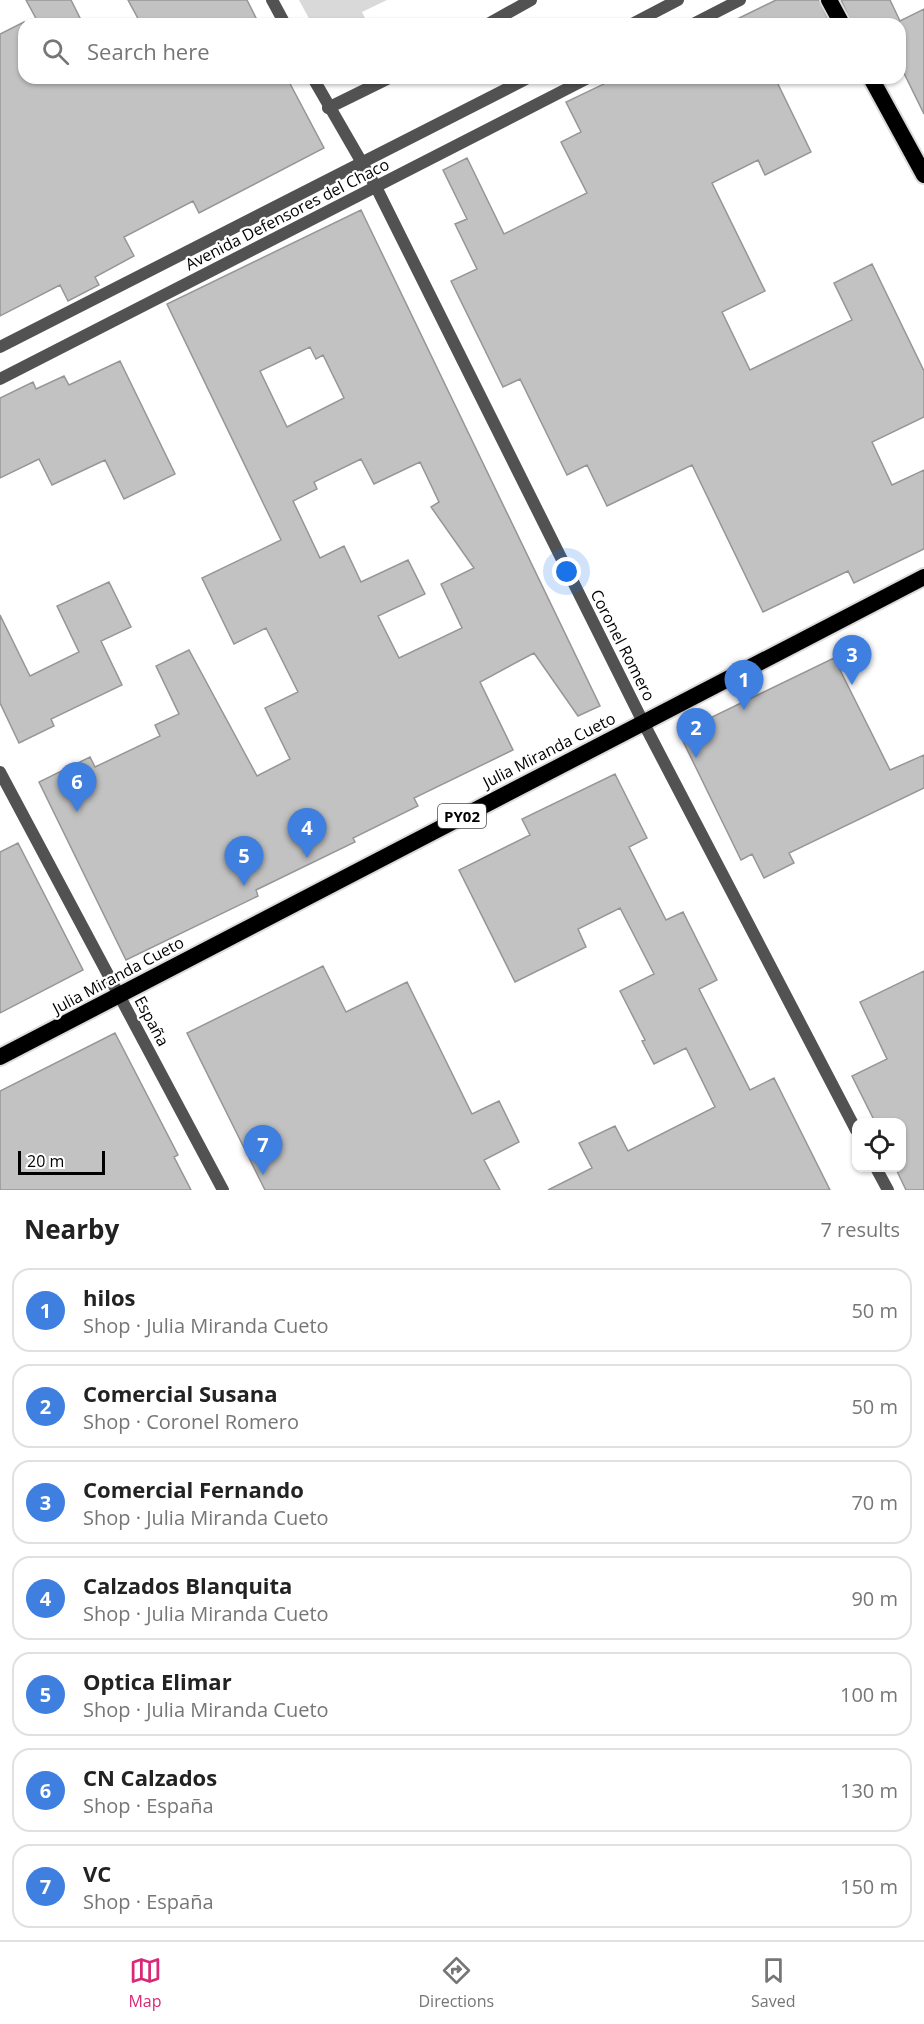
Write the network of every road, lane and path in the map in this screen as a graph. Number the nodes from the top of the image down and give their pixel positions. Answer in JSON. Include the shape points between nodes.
{"nodes":[{"id":1,"x":273,"y":0,"type":"edge"},
{"id":2,"x":531,"y":0,"type":"edge"},
{"id":3,"x":678,"y":0,"type":"edge"},
{"id":4,"x":740,"y":0,"type":"edge"},
{"id":5,"x":829,"y":0,"type":"edge"},
{"id":6,"x":282,"y":18,"type":"edge"},
{"id":7,"x":499,"y":18,"type":"edge"},
{"id":8,"x":644,"y":18,"type":"edge"},
{"id":9,"x":705,"y":18,"type":"edge"},
{"id":10,"x":839,"y":18,"type":"edge"},
{"id":11,"x":316,"y":84,"type":"edge"},
{"id":12,"x":377,"y":84,"type":"edge"},
{"id":13,"x":517,"y":84,"type":"edge"},
{"id":14,"x":576,"y":84,"type":"edge"},
{"id":15,"x":874,"y":84,"type":"edge"},
{"id":16,"x":328,"y":108,"type":"junction"},
{"id":17,"x":362,"y":165,"type":"junction"},
{"id":18,"x":924,"y":175,"type":"edge"},
{"id":19,"x":376,"y":188,"type":"junction"},
{"id":20,"x":0,"y":347,"type":"edge"},
{"id":21,"x":0,"y":379,"type":"edge"},
{"id":22,"x":924,"y":577,"type":"edge"},
{"id":23,"x":643,"y":722,"type":"junction"},
{"id":24,"x":0,"y":772,"type":"edge"},
{"id":25,"x":119,"y":994,"type":"junction"},
{"id":26,"x":0,"y":1057,"type":"edge"},
{"id":27,"x":852,"y":1122,"type":"edge"},
{"id":28,"x":879,"y":1172,"type":"edge"},
{"id":29,"x":223,"y":1190,"type":"edge"},
{"id":30,"x":888,"y":1190,"type":"edge"}],
"edges":[{"from":1,"to":6,"type":"street"},
{"from":2,"to":7,"type":"street"},
{"from":3,"to":8,"type":"street"},
{"from":4,"to":9,"type":"street"},
{"from":5,"to":10,"type":"highway"},
{"from":11,"to":16,"type":"street","name":"Coronel Romero"},
{"from":12,"to":16,"type":"street"},
{"from":13,"to":17,"type":"street","name":"Avenida Defensores del Chaco"},
{"from":14,"to":19,"type":"street","name":"Avenida Defensores del Chaco"},
{"from":15,"to":18,"type":"highway"},
{"from":16,"to":17,"type":"street","name":"Coronel Romero"},
{"from":17,"to":19,"type":"street","name":"Coronel Romero"},
{"from":17,"to":20,"type":"street","name":"Avenida Defensores del Chaco"},
{"from":19,"to":21,"type":"street","name":"Avenida Defensores del Chaco"},
{"from":19,"to":23,"type":"street","name":"Coronel Romero"},
{"from":22,"to":23,"type":"highway","name":"Julia Miranda Cueto","number":"PY02"},
{"from":23,"to":25,"type":"highway","name":"Julia Miranda Cueto","number":"PY02"},
{"from":23,"to":27,"type":"street","name":"Coronel Romero"},
{"from":24,"to":25,"type":"street","name":"España"},
{"from":25,"to":26,"type":"highway","name":"Julia Miranda Cueto","number":"PY02"},
{"from":25,"to":29,"type":"street","name":"España"},
{"from":28,"to":30,"type":"street"}]}
